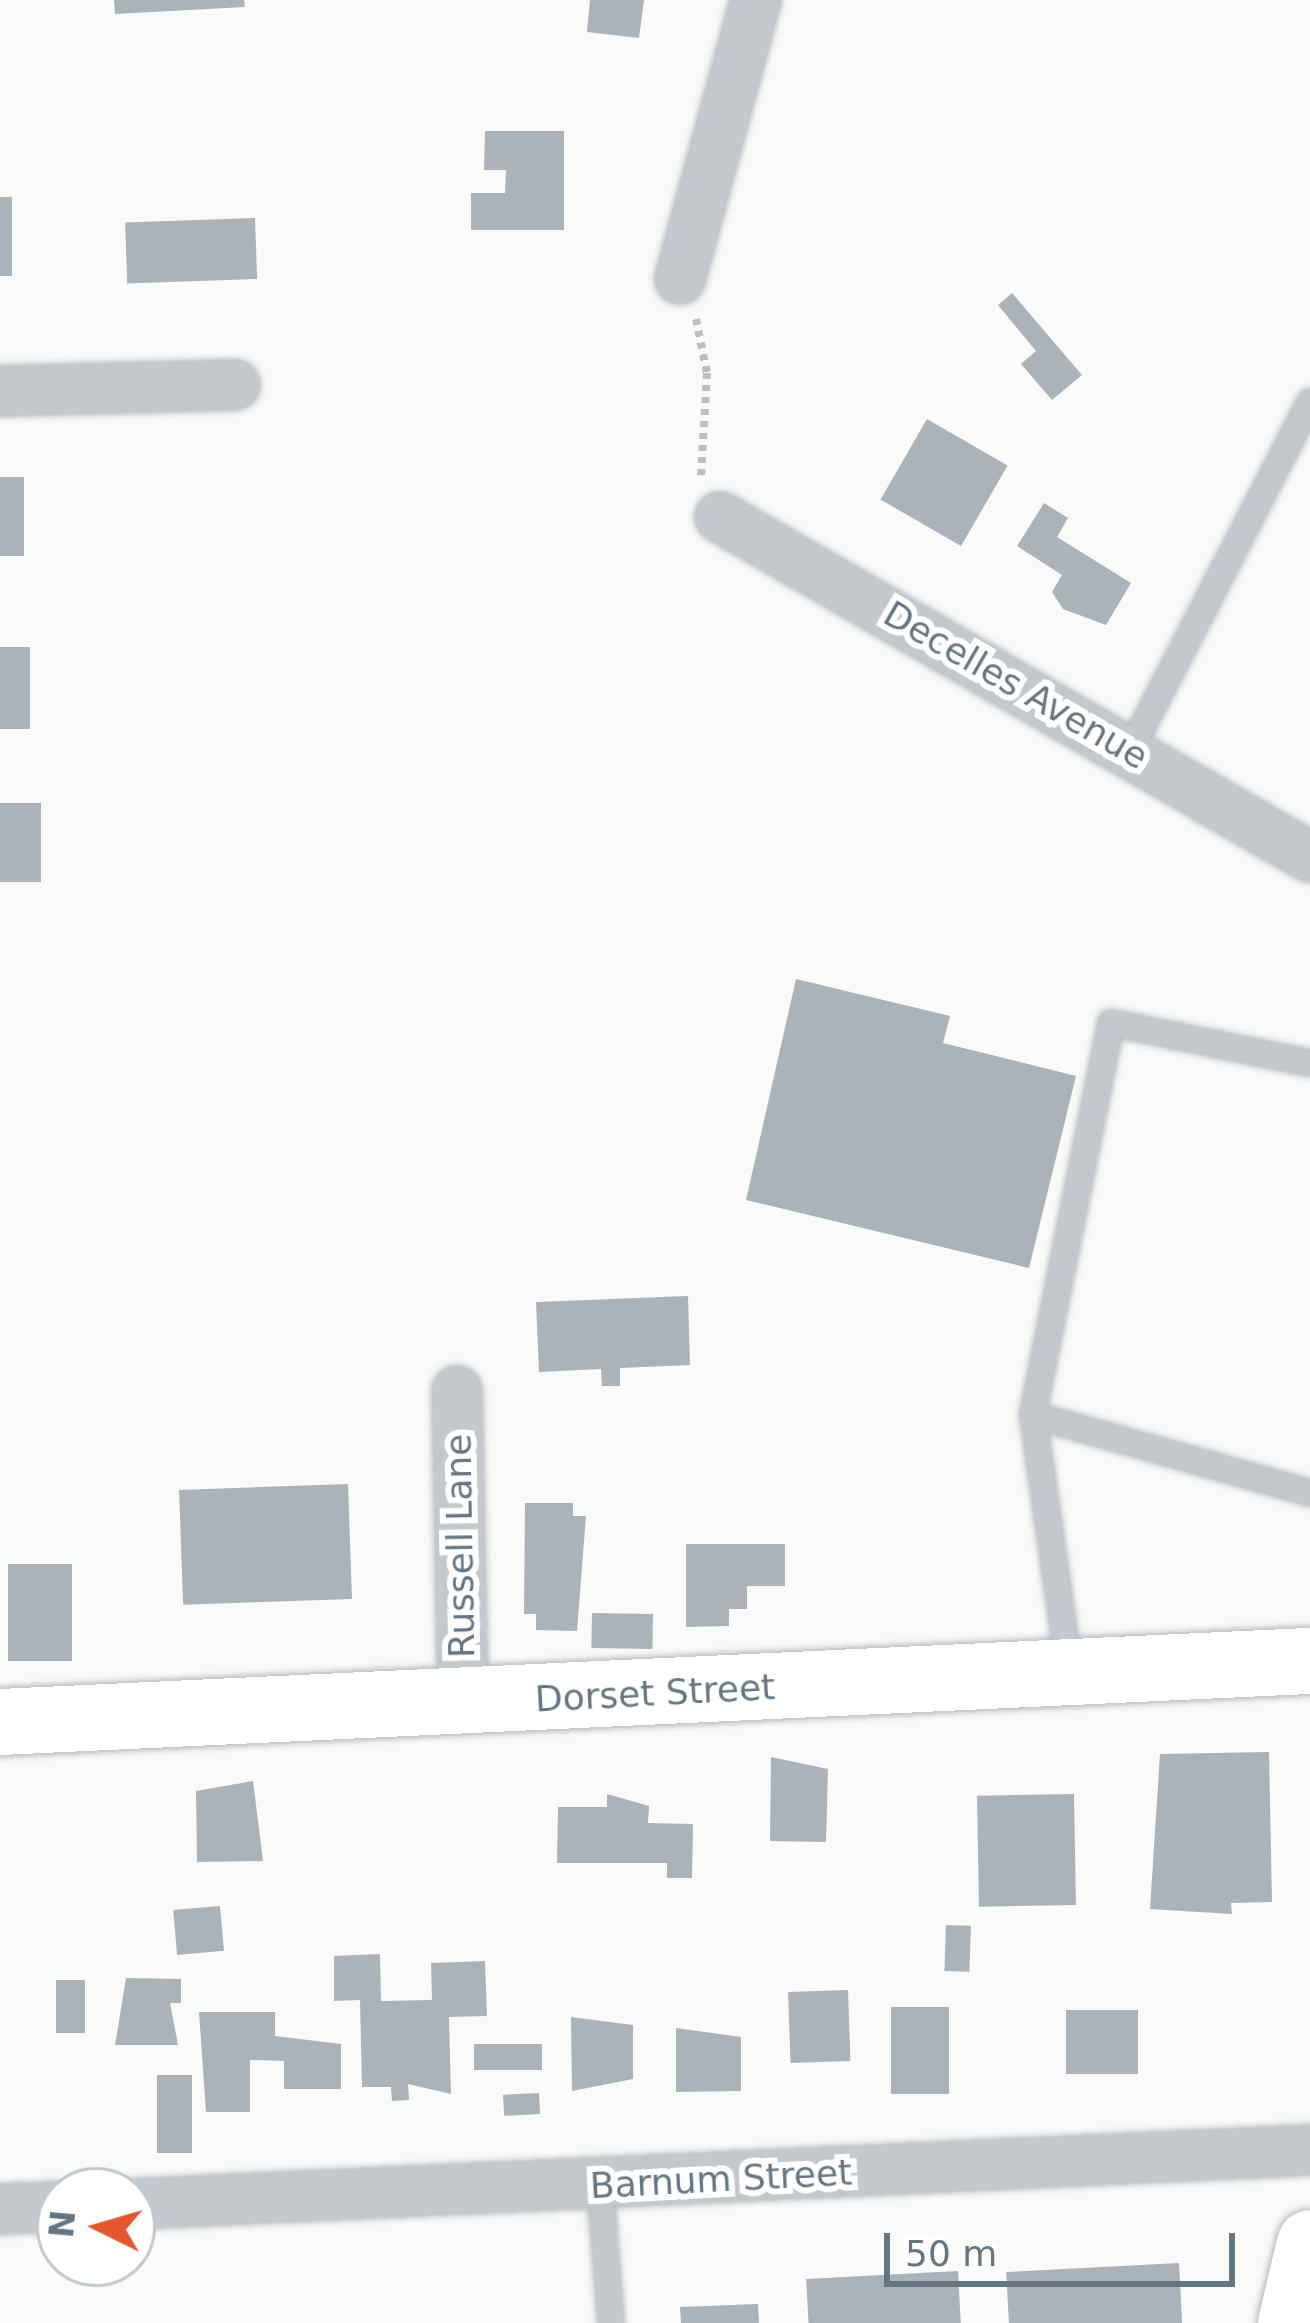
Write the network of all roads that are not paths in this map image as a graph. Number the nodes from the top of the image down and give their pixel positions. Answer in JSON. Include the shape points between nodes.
{"nodes":[{"id":1,"x":756,"y":0,"type":"edge"},
{"id":2,"x":680,"y":279,"type":"road end"},
{"id":3,"x":235,"y":385,"type":"dead end"},
{"id":4,"x":0,"y":391,"type":"edge"},
{"id":5,"x":1310,"y":402,"type":"edge"},
{"id":6,"x":720,"y":517,"type":"road end"},
{"id":7,"x":1130,"y":752,"type":"junction"},
{"id":8,"x":1310,"y":857,"type":"edge"},
{"id":9,"x":1310,"y":1063,"type":"edge"},
{"id":10,"x":457,"y":1390,"type":"dead end"},
{"id":11,"x":1033,"y":1414,"type":"junction"},
{"id":12,"x":1310,"y":1493,"type":"edge"},
{"id":13,"x":1310,"y":1661,"type":"edge"},
{"id":14,"x":1070,"y":1673,"type":"junction"},
{"id":15,"x":463,"y":1701,"type":"junction"},
{"id":16,"x":0,"y":1722,"type":"edge"},
{"id":17,"x":1310,"y":2150,"type":"edge"},
{"id":18,"x":600,"y":2185,"type":"junction"},
{"id":19,"x":156,"y":2203,"type":"edge"},
{"id":20,"x":36,"y":2208,"type":"edge"},
{"id":21,"x":0,"y":2210,"type":"edge"},
{"id":22,"x":1310,"y":2243,"type":"edge"},
{"id":23,"x":611,"y":2323,"type":"edge"},
{"id":24,"x":1291,"y":2323,"type":"edge"}],
"edges":[{"from":1,"to":2,"type":"street"},
{"from":3,"to":4,"type":"street"},
{"from":5,"to":7,"type":"lane"},
{"from":6,"to":7,"type":"street","name":"Decelles Avenue"},
{"from":7,"to":8,"type":"street","name":"Decelles Avenue"},
{"from":9,"to":11,"type":"lane","via":[[1111,1023]]},
{"from":10,"to":15,"type":"street","name":"Russell Lane"},
{"from":11,"to":12,"type":"lane"},
{"from":11,"to":14,"type":"lane"},
{"from":13,"to":14,"type":"street","name":"Dorset Street"},
{"from":14,"to":15,"type":"street","name":"Dorset Street"},
{"from":15,"to":16,"type":"street","name":"Dorset Street"},
{"from":17,"to":18,"type":"street","name":"Barnum Street"},
{"from":18,"to":19,"type":"street","name":"Barnum Street"},
{"from":18,"to":23,"type":"lane"},
{"from":20,"to":21,"type":"street"},
{"from":22,"to":24,"type":"street"}]}
